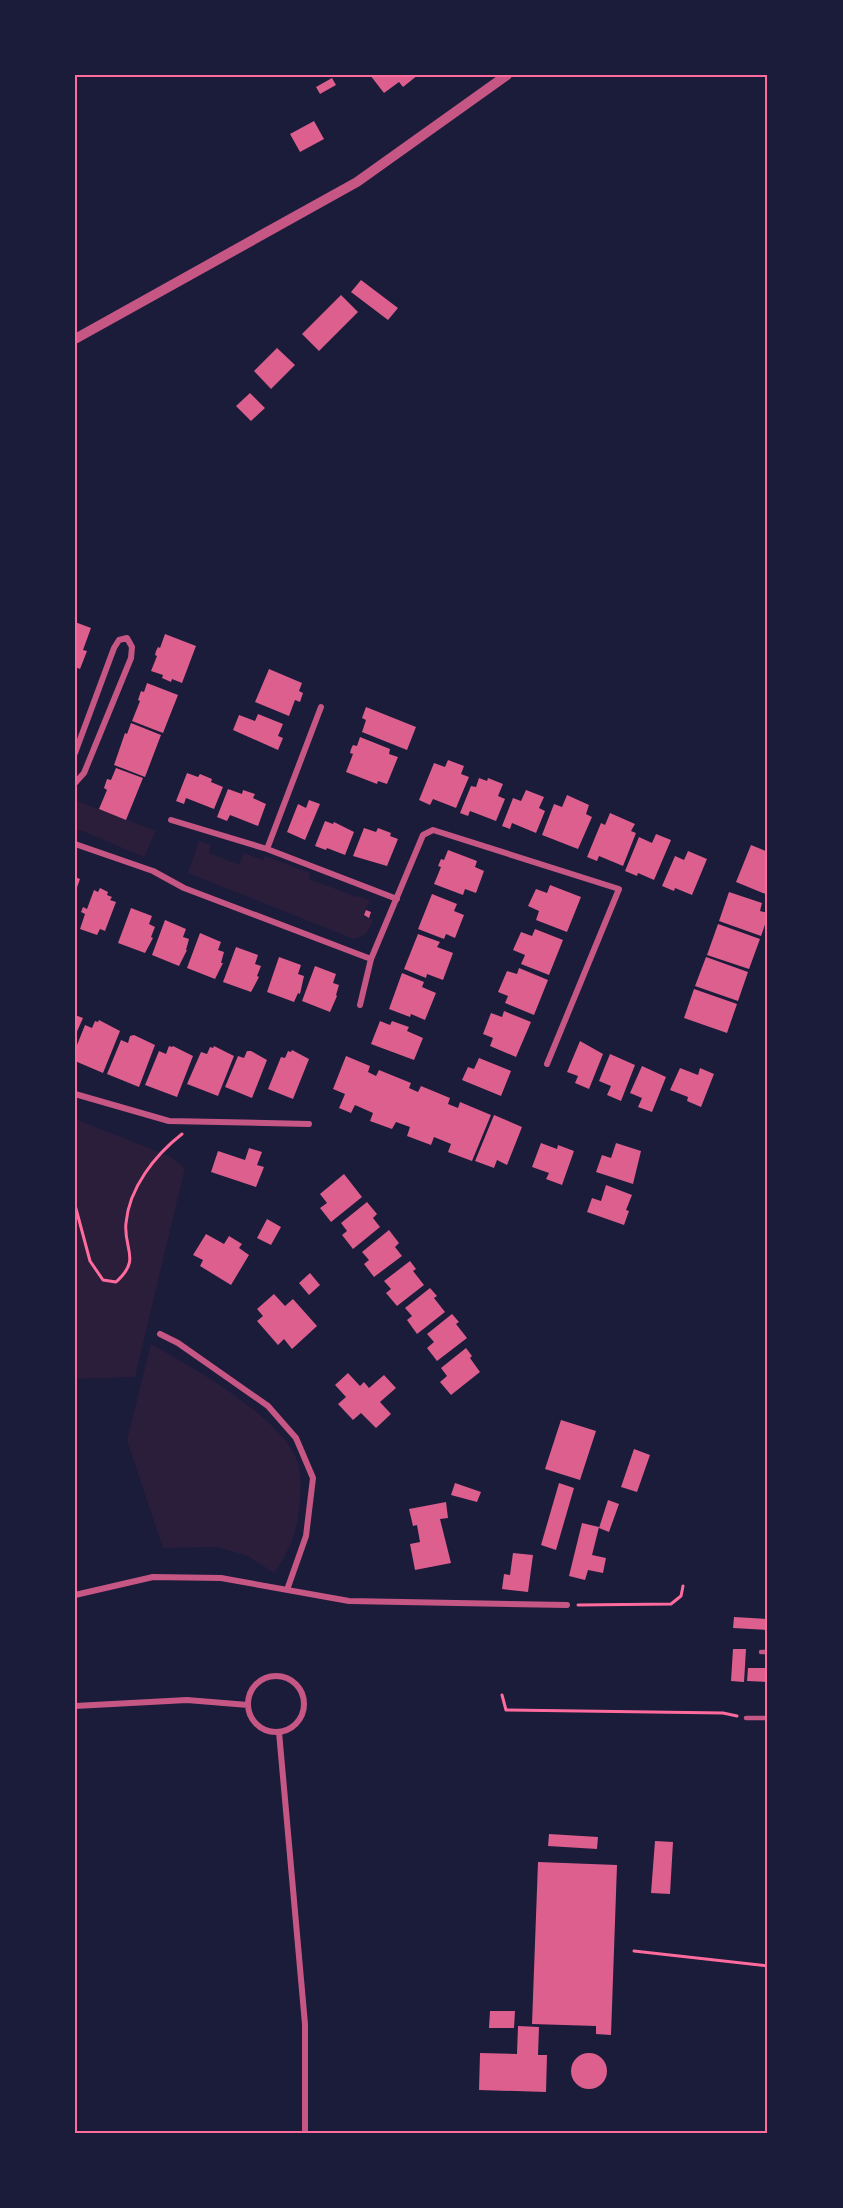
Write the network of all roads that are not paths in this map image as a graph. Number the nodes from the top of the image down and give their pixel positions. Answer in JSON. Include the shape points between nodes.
{"nodes":[{"id":1,"x":507,"y":75,"type":"edge"},
{"id":2,"x":75,"y":339,"type":"edge"},
{"id":3,"x":321,"y":707,"type":"dead end"},
{"id":4,"x":75,"y":753,"type":"edge"},
{"id":5,"x":75,"y":783,"type":"edge"},
{"id":6,"x":171,"y":820,"type":"dead end"},
{"id":7,"x":75,"y":844,"type":"edge"},
{"id":8,"x":267,"y":849,"type":"junction"},
{"id":9,"x":397,"y":899,"type":"junction"},
{"id":10,"x":371,"y":959,"type":"junction"},
{"id":11,"x":360,"y":1005,"type":"dead end"},
{"id":12,"x":547,"y":1064,"type":"dead end"},
{"id":13,"x":75,"y":1094,"type":"edge"},
{"id":14,"x":309,"y":1124,"type":"dead end"},
{"id":15,"x":160,"y":1334,"type":"dead end"},
{"id":16,"x":286,"y":1590,"type":"junction"},
{"id":17,"x":75,"y":1595,"type":"edge"},
{"id":18,"x":567,"y":1605,"type":"road end"},
{"id":19,"x":761,"y":1652,"type":"dead end"},
{"id":20,"x":768,"y":1652,"type":"edge"},
{"id":21,"x":248,"y":1705,"type":"junction"},
{"id":22,"x":75,"y":1706,"type":"edge"},
{"id":23,"x":746,"y":1718,"type":"road end"},
{"id":24,"x":768,"y":1718,"type":"edge"},
{"id":25,"x":279,"y":1732,"type":"junction"},
{"id":26,"x":305,"y":2133,"type":"edge"}],
"edges":[{"from":1,"to":2,"type":"street","via":[[357,182]]},
{"from":3,"to":8,"type":"street"},
{"from":4,"to":5,"type":"street","via":[[114,648],[126,638],[132,647],[131,658],[84,773]]},
{"from":6,"to":8,"type":"street"},
{"from":7,"to":10,"type":"street","via":[[153,871],[184,888]]},
{"from":8,"to":9,"type":"street"},
{"from":9,"to":10,"type":"street"},
{"from":9,"to":12,"type":"street","via":[[423,835],[433,830],[619,889]]},
{"from":10,"to":11,"type":"street"},
{"from":13,"to":14,"type":"street","via":[[169,1121]]},
{"from":15,"to":16,"type":"street","via":[[268,1406],[296,1438],[314,1478],[306,1536]]},
{"from":16,"to":17,"type":"street","via":[[220,1578],[153,1577]]},
{"from":16,"to":18,"type":"street","via":[[349,1601]]},
{"from":19,"to":20,"type":"lane"},
{"from":21,"to":22,"type":"street","via":[[187,1700]]},
{"from":21,"to":25,"type":"street","via":[[252,1719],[261,1728]]},
{"from":21,"to":25,"type":"street","via":[[251,1691],[274,1676],[288,1678],[299,1687],[304,1700],[303,1714],[295,1726]]},
{"from":23,"to":24,"type":"lane"},
{"from":25,"to":26,"type":"street","via":[[305,2024]]}]}
